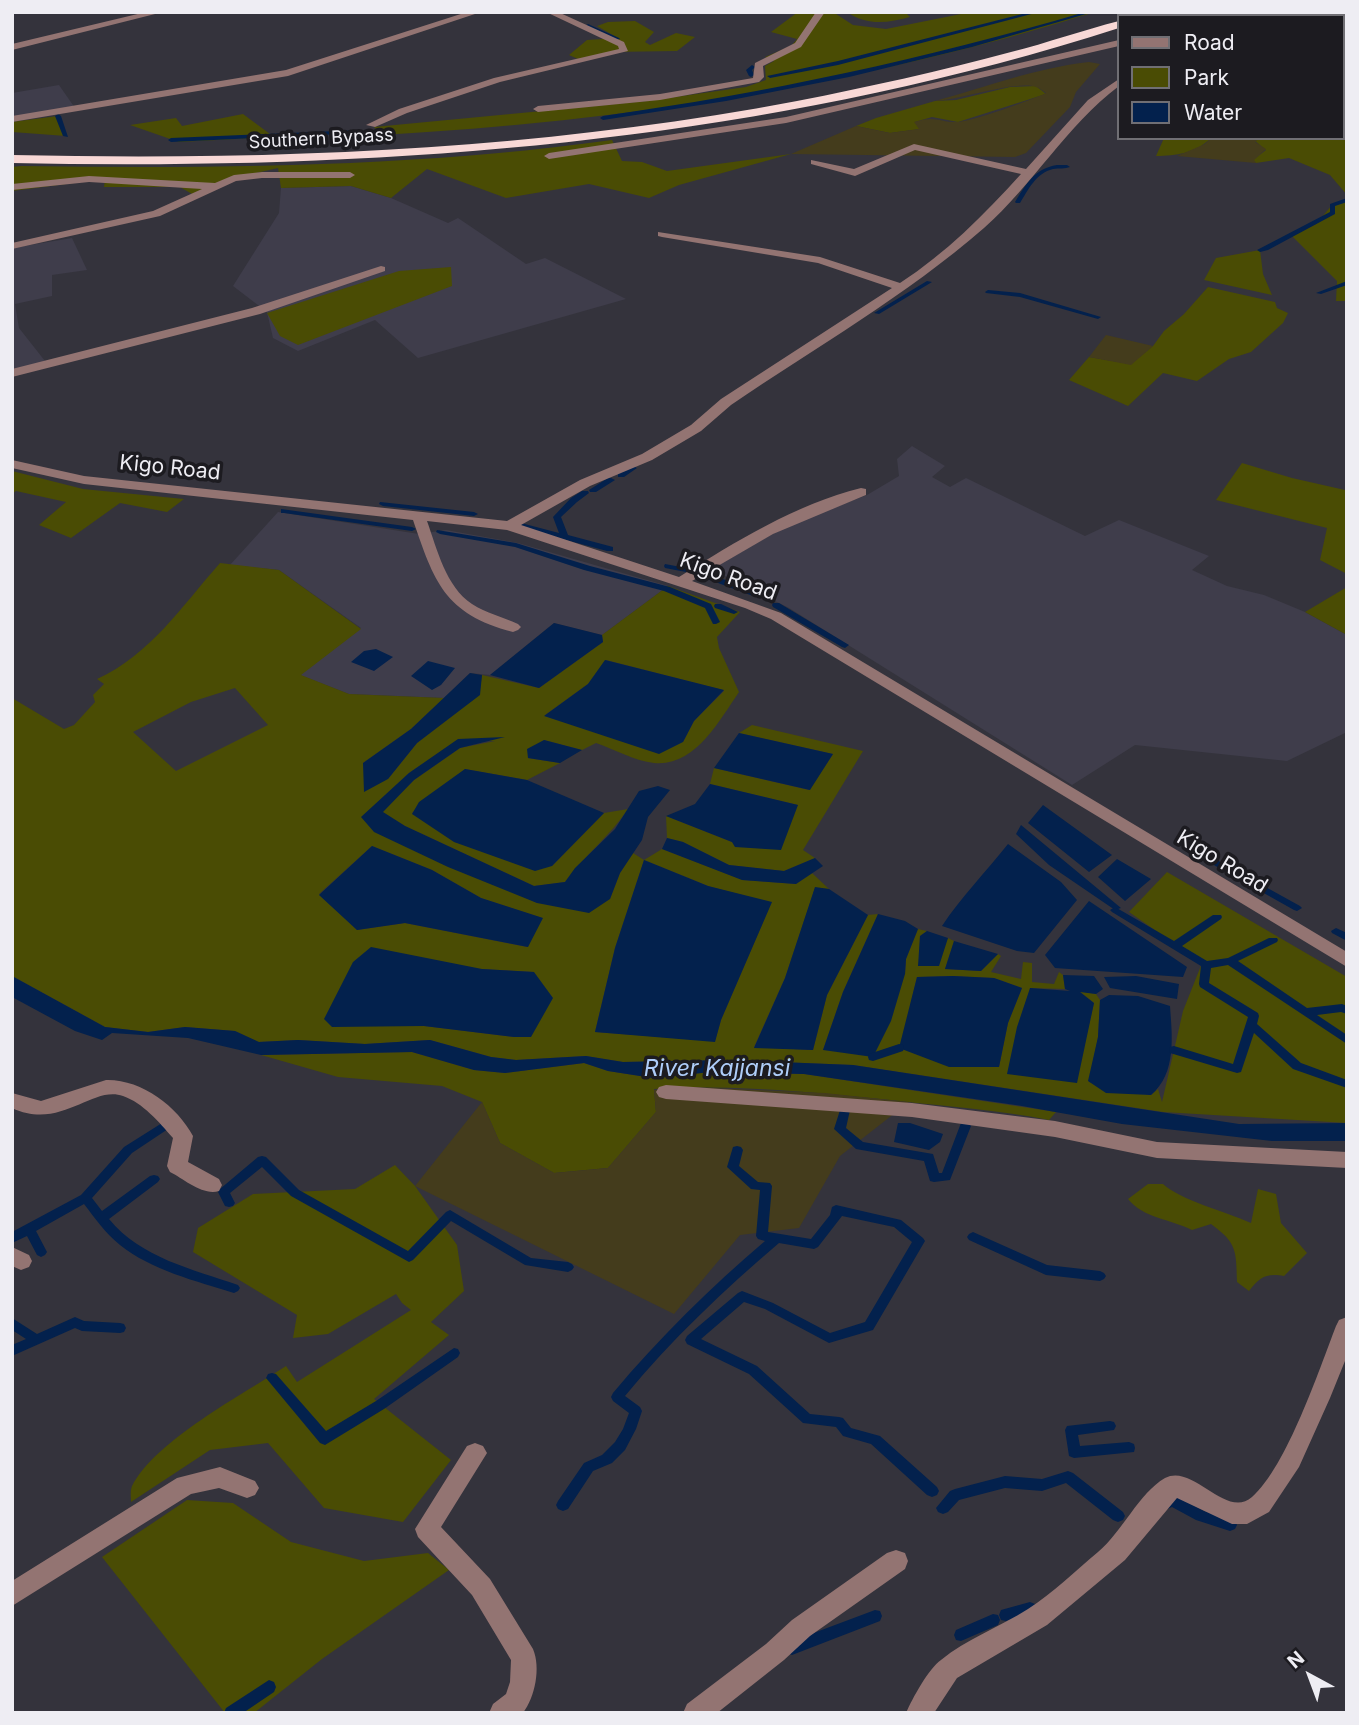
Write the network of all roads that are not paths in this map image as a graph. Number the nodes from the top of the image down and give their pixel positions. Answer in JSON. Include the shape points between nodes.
{"nodes":[{"id":1,"x":159,"y":12,"type":"edge"},
{"id":2,"x":477,"y":12,"type":"edge"},
{"id":3,"x":551,"y":12,"type":"edge"},
{"id":4,"x":821,"y":12,"type":"edge"},
{"id":5,"x":1118,"y":12,"type":"edge"},
{"id":6,"x":1118,"y":24,"type":"edge"},
{"id":7,"x":1118,"y":43,"type":"edge"},
{"id":8,"x":12,"y":47,"type":"edge"},
{"id":9,"x":1118,"y":83,"type":"edge"},
{"id":10,"x":538,"y":108,"type":"dead end"},
{"id":11,"x":12,"y":119,"type":"edge"},
{"id":12,"x":372,"y":125,"type":"dead end"},
{"id":13,"x":627,"y":127,"type":"junction"},
{"id":14,"x":12,"y":146,"type":"edge"},
{"id":15,"x":549,"y":156,"type":"dead end"},
{"id":16,"x":12,"y":162,"type":"edge"},
{"id":17,"x":815,"y":162,"type":"dead end"},
{"id":18,"x":1029,"y":173,"type":"junction"},
{"id":19,"x":350,"y":175,"type":"dead end"},
{"id":20,"x":214,"y":186,"type":"junction"},
{"id":21,"x":12,"y":187,"type":"edge"},
{"id":22,"x":662,"y":234,"type":"dead end"},
{"id":23,"x":12,"y":246,"type":"edge"},
{"id":24,"x":381,"y":269,"type":"dead end"},
{"id":25,"x":900,"y":287,"type":"junction"},
{"id":26,"x":12,"y":373,"type":"edge"},
{"id":27,"x":12,"y":464,"type":"edge"},
{"id":28,"x":861,"y":492,"type":"dead end"},
{"id":29,"x":419,"y":518,"type":"junction"},
{"id":30,"x":509,"y":526,"type":"junction"},
{"id":31,"x":681,"y":582,"type":"junction"},
{"id":32,"x":513,"y":627,"type":"dead end"},
{"id":33,"x":1347,"y":961,"type":"edge"},
{"id":34,"x":666,"y":1092,"type":"dead end"},
{"id":35,"x":12,"y":1100,"type":"edge"},
{"id":36,"x":1347,"y":1161,"type":"edge"},
{"id":37,"x":212,"y":1185,"type":"dead end"},
{"id":38,"x":1347,"y":1326,"type":"edge"},
{"id":39,"x":475,"y":1453,"type":"dead end"},
{"id":40,"x":247,"y":1488,"type":"dead end"},
{"id":41,"x":896,"y":1561,"type":"dead end"},
{"id":42,"x":12,"y":1595,"type":"edge"},
{"id":43,"x":502,"y":1713,"type":"edge"},
{"id":44,"x":696,"y":1713,"type":"edge"},
{"id":45,"x":919,"y":1713,"type":"edge"}],
"edges":[{"from":1,"to":8,"type":"street"},
{"from":2,"to":11,"type":"street","via":[[288,73]]},
{"from":3,"to":12,"type":"street","via":[[621,44],[623,51],[497,80]]},
{"from":4,"to":10,"type":"street","via":[[798,45],[758,65],[756,80],[660,97]]},
{"from":5,"to":13,"type":"highway","via":[[1054,33],[841,85]]},
{"from":6,"to":13,"type":"highway","via":[[852,94]]},
{"from":7,"to":15,"type":"street","via":[[786,120]]},
{"from":9,"to":18,"type":"street","via":[[1091,102]]},
{"from":13,"to":14,"type":"highway","name":"Southern Bypass","via":[[301,149]]},
{"from":13,"to":16,"type":"highway","name":"Southern Bypass","via":[[520,145],[310,158]]},
{"from":17,"to":18,"type":"street","via":[[855,173],[914,147]]},
{"from":18,"to":25,"type":"street","via":[[983,223],[928,270]]},
{"from":19,"to":20,"type":"street","via":[[262,175]]},
{"from":20,"to":21,"type":"street","via":[[89,179]]},
{"from":20,"to":23,"type":"street","via":[[133,221]]},
{"from":22,"to":25,"type":"street","via":[[820,260]]},
{"from":24,"to":26,"type":"street","via":[[256,311]]},
{"from":25,"to":30,"type":"street","via":[[647,457],[585,483]]},
{"from":27,"to":29,"type":"street","name":"Kigo Road","via":[[84,480]]},
{"from":28,"to":31,"type":"street","via":[[811,508],[744,541]]},
{"from":29,"to":30,"type":"street","name":"Kigo Road"},
{"from":29,"to":32,"type":"street","via":[[455,598]]},
{"from":30,"to":31,"type":"street","name":"Kigo Road"},
{"from":31,"to":33,"type":"street","name":"Kigo Road","via":[[776,616]]},
{"from":34,"to":36,"type":"street","via":[[896,1108],[1055,1129],[1157,1150]]},
{"from":35,"to":37,"type":"street","via":[[45,1108],[106,1088],[129,1090],[183,1136],[177,1166]]},
{"from":38,"to":45,"type":"street","via":[[1299,1445],[1261,1505],[1247,1514],[1216,1509],[1193,1492],[1173,1486],[1116,1552],[1038,1617],[948,1669]]},
{"from":39,"to":43,"type":"street","via":[[427,1529],[481,1587],[524,1658],[516,1702]]},
{"from":40,"to":42,"type":"street","via":[[220,1477],[185,1485]]},
{"from":41,"to":44,"type":"street","via":[[801,1628]]}]}
